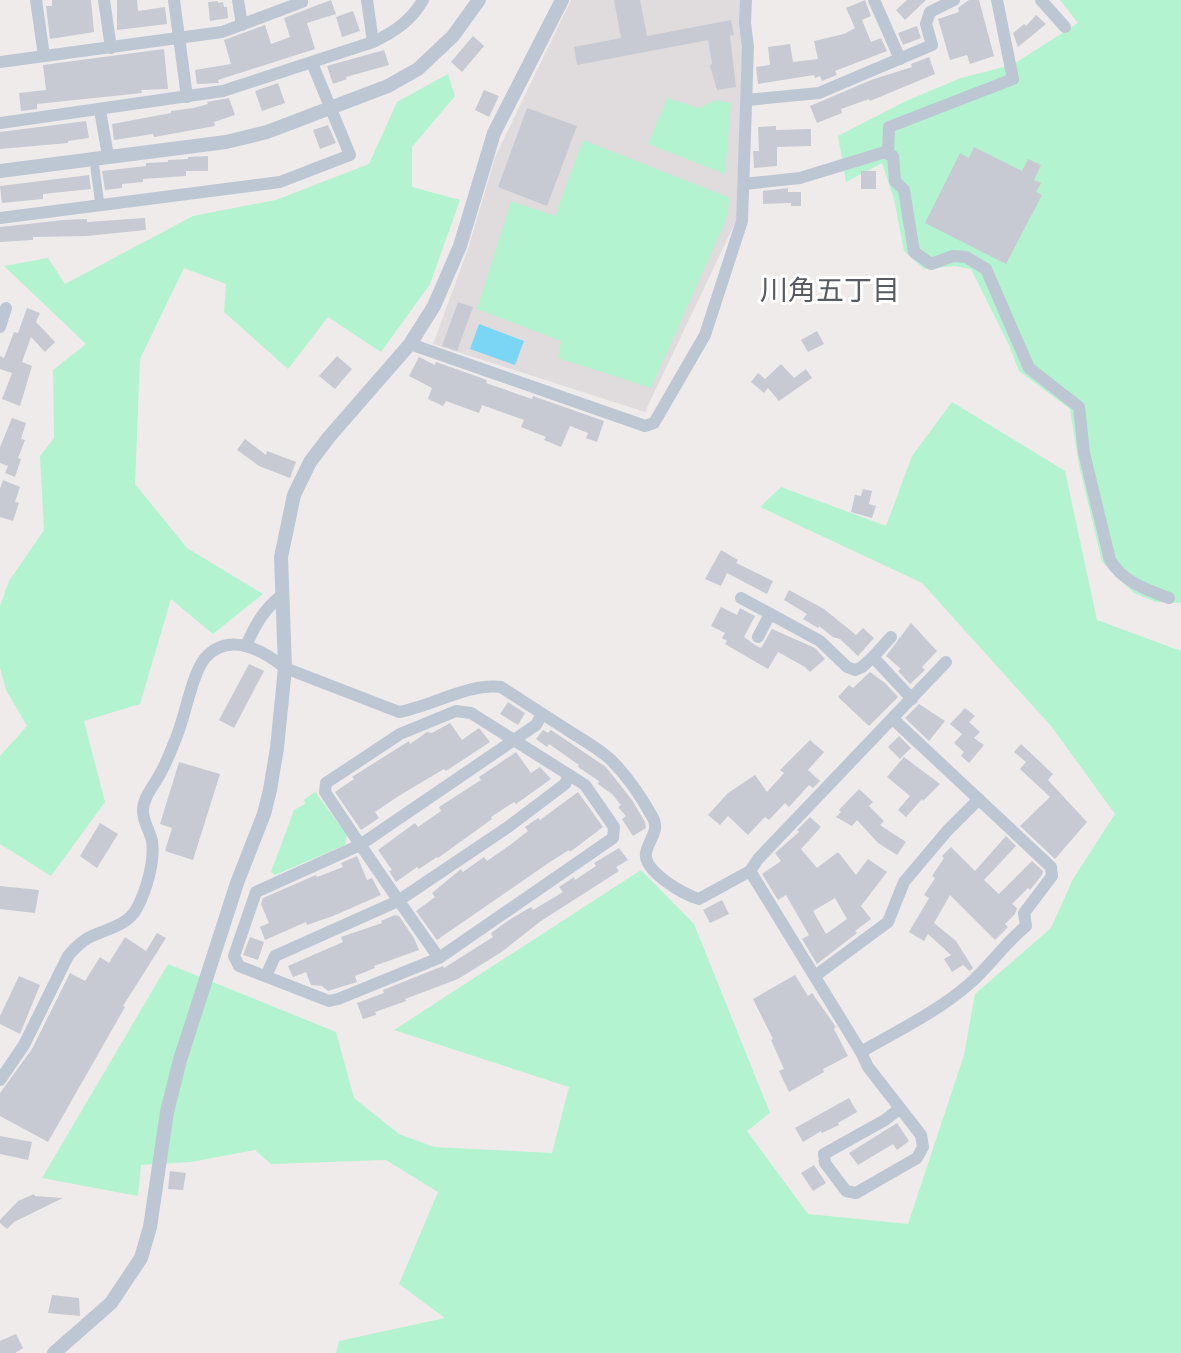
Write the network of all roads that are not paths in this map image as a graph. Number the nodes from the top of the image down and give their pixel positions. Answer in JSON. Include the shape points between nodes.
{"nodes":[{"id":1,"x":36,"y":0,"type":"edge"},
{"id":2,"x":104,"y":0,"type":"edge"},
{"id":3,"x":174,"y":0,"type":"edge"},
{"id":4,"x":238,"y":0,"type":"edge"},
{"id":5,"x":302,"y":0,"type":"edge"},
{"id":6,"x":367,"y":0,"type":"edge"},
{"id":7,"x":423,"y":0,"type":"edge"},
{"id":8,"x":479,"y":0,"type":"edge"},
{"id":9,"x":562,"y":0,"type":"edge"},
{"id":10,"x":746,"y":0,"type":"edge"},
{"id":11,"x":874,"y":0,"type":"edge"},
{"id":12,"x":954,"y":0,"type":"edge"},
{"id":13,"x":998,"y":0,"type":"edge"},
{"id":14,"x":1041,"y":0,"type":"edge"},
{"id":15,"x":242,"y":24,"type":"junction"},
{"id":16,"x":1065,"y":27,"type":"dead end"},
{"id":17,"x":179,"y":38,"type":"junction"},
{"id":18,"x":373,"y":42,"type":"junction"},
{"id":19,"x":111,"y":48,"type":"junction"},
{"id":20,"x":44,"y":57,"type":"junction"},
{"id":21,"x":900,"y":59,"type":"junction"},
{"id":22,"x":0,"y":62,"type":"edge"},
{"id":23,"x":312,"y":63,"type":"junction"},
{"id":24,"x":187,"y":97,"type":"junction"},
{"id":25,"x":747,"y":100,"type":"junction"},
{"id":26,"x":331,"y":109,"type":"junction"},
{"id":27,"x":100,"y":110,"type":"junction"},
{"id":28,"x":0,"y":124,"type":"edge"},
{"id":29,"x":888,"y":154,"type":"junction"},
{"id":30,"x":108,"y":156,"type":"junction"},
{"id":31,"x":95,"y":168,"type":"dead end"},
{"id":32,"x":0,"y":171,"type":"edge"},
{"id":33,"x":744,"y":184,"type":"junction"},
{"id":34,"x":100,"y":205,"type":"junction"},
{"id":35,"x":0,"y":218,"type":"edge"},
{"id":36,"x":6,"y":308,"type":"dead end"},
{"id":37,"x":0,"y":327,"type":"edge"},
{"id":38,"x":410,"y":344,"type":"junction"},
{"id":39,"x":282,"y":595,"type":"junction"},
{"id":40,"x":741,"y":598,"type":"dead end"},
{"id":41,"x":1169,"y":598,"type":"dead end"},
{"id":42,"x":771,"y":614,"type":"junction"},
{"id":43,"x":891,"y":636,"type":"dead end"},
{"id":44,"x":758,"y":637,"type":"dead end"},
{"id":45,"x":246,"y":646,"type":"junction"},
{"id":46,"x":873,"y":657,"type":"junction"},
{"id":47,"x":946,"y":662,"type":"dead end"},
{"id":48,"x":285,"y":668,"type":"junction"},
{"id":49,"x":912,"y":699,"type":"junction"},
{"id":50,"x":542,"y":714,"type":"junction"},
{"id":51,"x":893,"y":719,"type":"junction"},
{"id":52,"x":513,"y":740,"type":"junction"},
{"id":53,"x":569,"y":775,"type":"junction"},
{"id":54,"x":979,"y":799,"type":"junction"},
{"id":55,"x":360,"y":845,"type":"junction"},
{"id":56,"x":750,"y":870,"type":"junction"},
{"id":57,"x":398,"y":901,"type":"junction"},
{"id":58,"x":439,"y":958,"type":"junction"},
{"id":59,"x":266,"y":976,"type":"junction"},
{"id":60,"x":815,"y":976,"type":"junction"},
{"id":61,"x":861,"y":1052,"type":"junction"},
{"id":62,"x":0,"y":1080,"type":"edge"},
{"id":63,"x":899,"y":1109,"type":"junction"},
{"id":64,"x":54,"y":1353,"type":"edge"}],
"edges":[{"from":1,"to":20,"type":"street"},
{"from":2,"to":19,"type":"street"},
{"from":3,"to":17,"type":"street"},
{"from":4,"to":15,"type":"street"},
{"from":5,"to":15,"type":"street"},
{"from":6,"to":18,"type":"street"},
{"from":7,"to":18,"type":"street","via":[[396,31]]},
{"from":8,"to":26,"type":"street","via":[[453,36],[418,69]]},
{"from":9,"to":38,"type":"street","via":[[494,133],[460,246],[434,306]]},
{"from":10,"to":25,"type":"street"},
{"from":11,"to":21,"type":"street"},
{"from":12,"to":21,"type":"street","via":[[930,12],[926,24],[932,45]]},
{"from":13,"to":29,"type":"street","via":[[1013,79],[888,127]]},
{"from":14,"to":16,"type":"street"},
{"from":15,"to":17,"type":"street"},
{"from":17,"to":19,"type":"street"},
{"from":17,"to":24,"type":"street"},
{"from":18,"to":23,"type":"street"},
{"from":19,"to":20,"type":"street"},
{"from":20,"to":22,"type":"street"},
{"from":21,"to":25,"type":"street","via":[[819,93]]},
{"from":23,"to":24,"type":"street","via":[[223,91]]},
{"from":23,"to":26,"type":"street"},
{"from":24,"to":27,"type":"street"},
{"from":25,"to":33,"type":"street"},
{"from":26,"to":30,"type":"street","via":[[226,142]]},
{"from":26,"to":34,"type":"street","via":[[350,155],[280,182]]},
{"from":27,"to":28,"type":"street"},
{"from":27,"to":30,"type":"street"},
{"from":29,"to":33,"type":"street","via":[[800,178]]},
{"from":29,"to":41,"type":"street","via":[[893,156],[895,181],[904,190],[915,253],[931,264],[953,256],[966,257],[986,269],[1029,368],[1079,407],[1084,453],[1110,560],[1142,589]]},
{"from":30,"to":32,"type":"street"},
{"from":31,"to":34,"type":"street"},
{"from":33,"to":38,"type":"street","via":[[742,221],[705,335],[654,424],[645,426]]},
{"from":34,"to":35,"type":"street"},
{"from":36,"to":37,"type":"street"},
{"from":38,"to":39,"type":"street","via":[[310,462],[287,521],[281,557]]},
{"from":39,"to":45,"type":"street","via":[[258,620]]},
{"from":39,"to":48,"type":"street"},
{"from":40,"to":42,"type":"street"},
{"from":42,"to":44,"type":"street"},
{"from":42,"to":46,"type":"street","via":[[820,641],[847,667],[855,670]]},
{"from":43,"to":46,"type":"street"},
{"from":45,"to":48,"type":"street"},
{"from":45,"to":62,"type":"street","via":[[232,643],[205,659],[182,726],[146,797],[143,810],[152,859],[136,910],[124,922],[88,938],[68,956],[24,1045]]},
{"from":46,"to":49,"type":"street"},
{"from":47,"to":49,"type":"street"},
{"from":48,"to":50,"type":"street","via":[[399,712],[485,685],[501,687]]},
{"from":48,"to":64,"type":"street","via":[[264,814],[183,1048],[141,1258],[111,1303]]},
{"from":49,"to":51,"type":"street"},
{"from":50,"to":52,"type":"street","via":[[536,725]]},
{"from":50,"to":56,"type":"street","via":[[622,772],[655,821],[645,854],[663,880],[699,899]]},
{"from":51,"to":54,"type":"street"},
{"from":51,"to":56,"type":"street"},
{"from":52,"to":53,"type":"street"},
{"from":52,"to":55,"type":"street"},
{"from":52,"to":55,"type":"street","via":[[471,713],[456,710],[400,734],[326,783],[325,792]]},
{"from":53,"to":57,"type":"street","via":[[565,784],[508,827]]},
{"from":53,"to":58,"type":"street","via":[[584,785],[614,827],[612,838]]},
{"from":54,"to":60,"type":"street","via":[[904,882],[888,922]]},
{"from":54,"to":61,"type":"street","via":[[1051,867],[1052,876],[1024,913],[1026,926],[970,984]]},
{"from":55,"to":57,"type":"street"},
{"from":55,"to":59,"type":"street","via":[[256,892],[234,956],[239,966]]},
{"from":56,"to":60,"type":"street"},
{"from":57,"to":58,"type":"street"},
{"from":57,"to":59,"type":"street","via":[[275,956]]},
{"from":58,"to":59,"type":"street","via":[[329,1001]]},
{"from":60,"to":61,"type":"street"},
{"from":61,"to":63,"type":"street"},
{"from":63,"to":63,"type":"street","via":[[824,1154],[825,1163],[846,1191],[856,1194],[917,1158],[923,1147],[920,1135]]}]}
